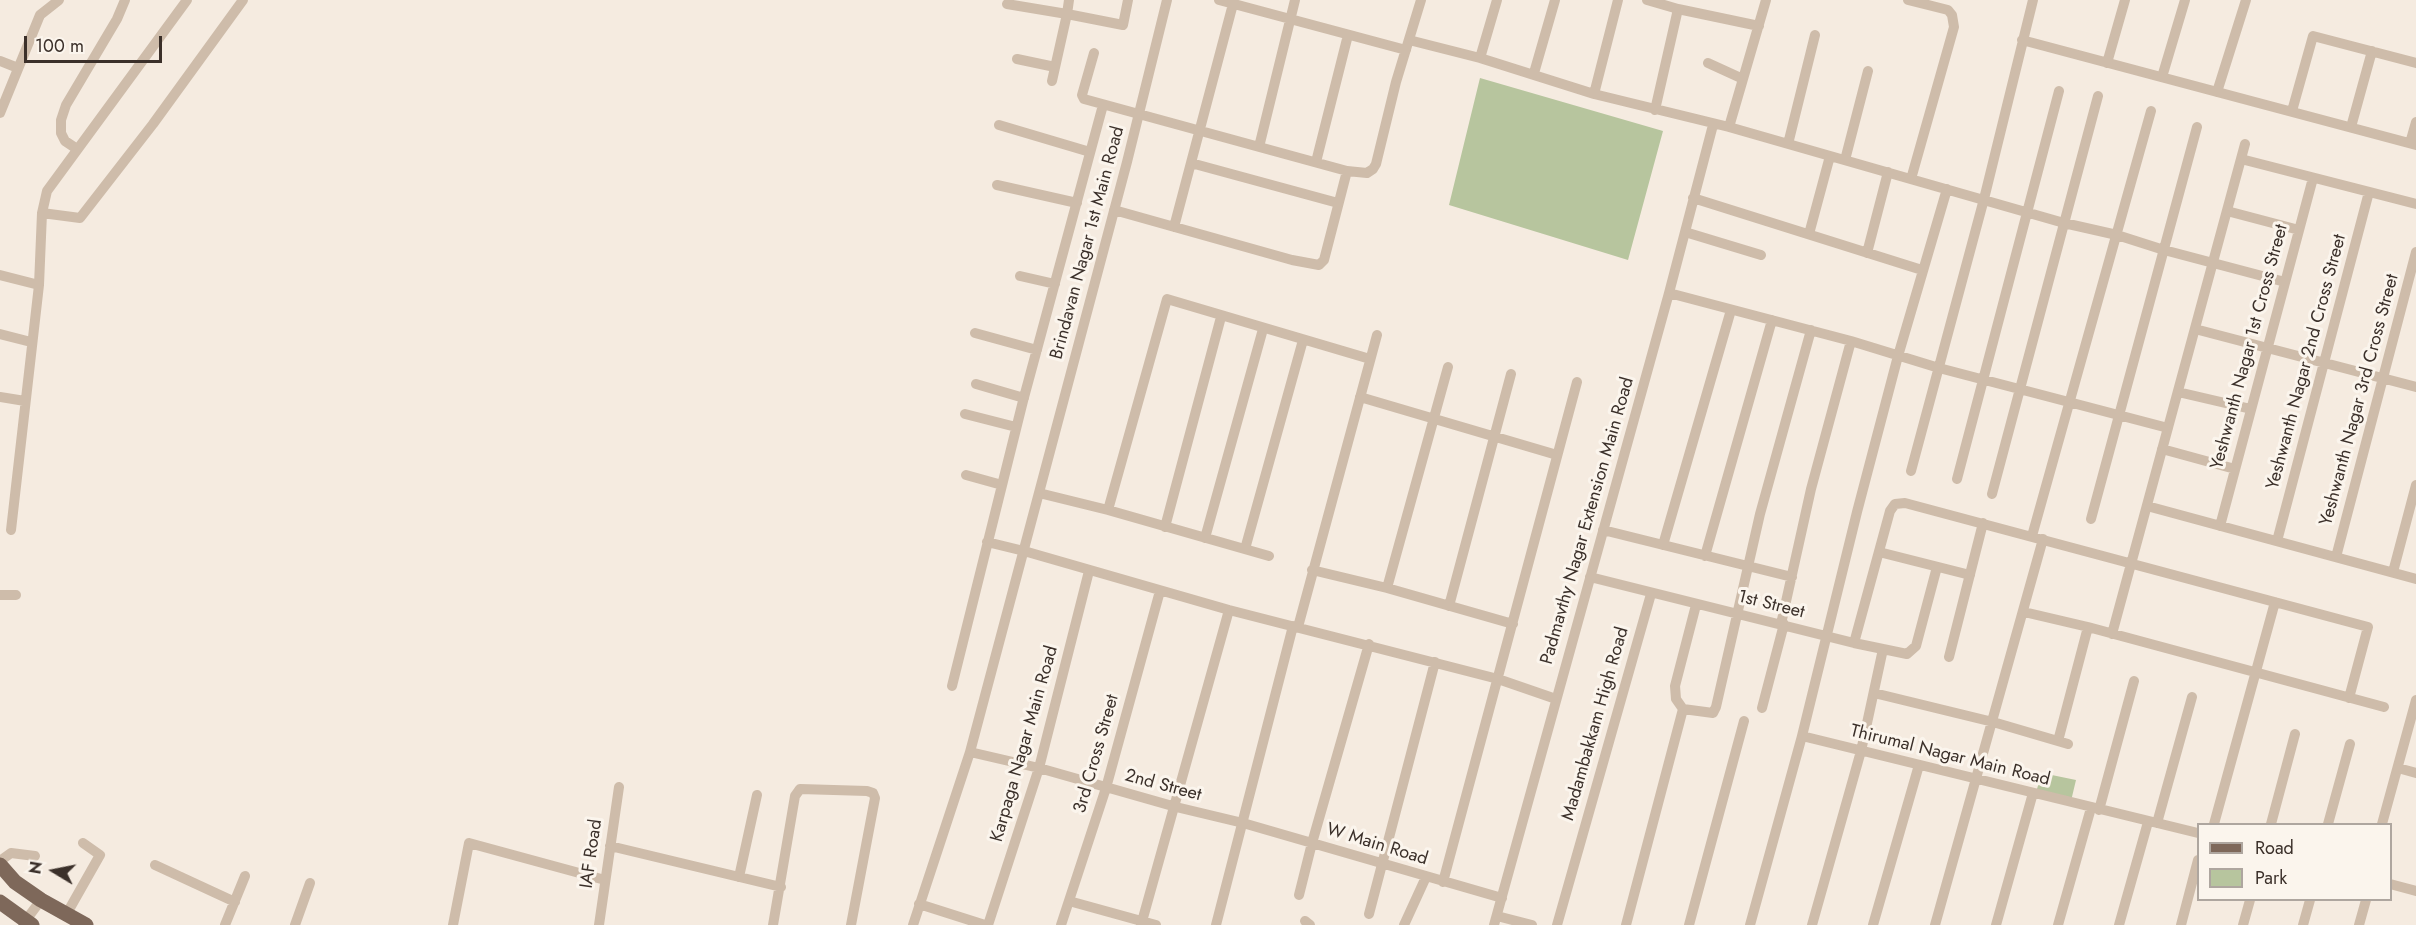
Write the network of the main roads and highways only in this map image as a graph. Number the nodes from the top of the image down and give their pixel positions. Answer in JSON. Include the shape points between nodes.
{"nodes":[{"id":1,"x":0,"y":863,"type":"edge"},
{"id":2,"x":0,"y":902,"type":"edge"},
{"id":3,"x":27,"y":924,"type":"edge"},
{"id":4,"x":86,"y":925,"type":"edge"}],
"edges":[{"from":1,"to":4,"type":"main road","via":[[15,882]]},
{"from":2,"to":3,"type":"main road"}]}
